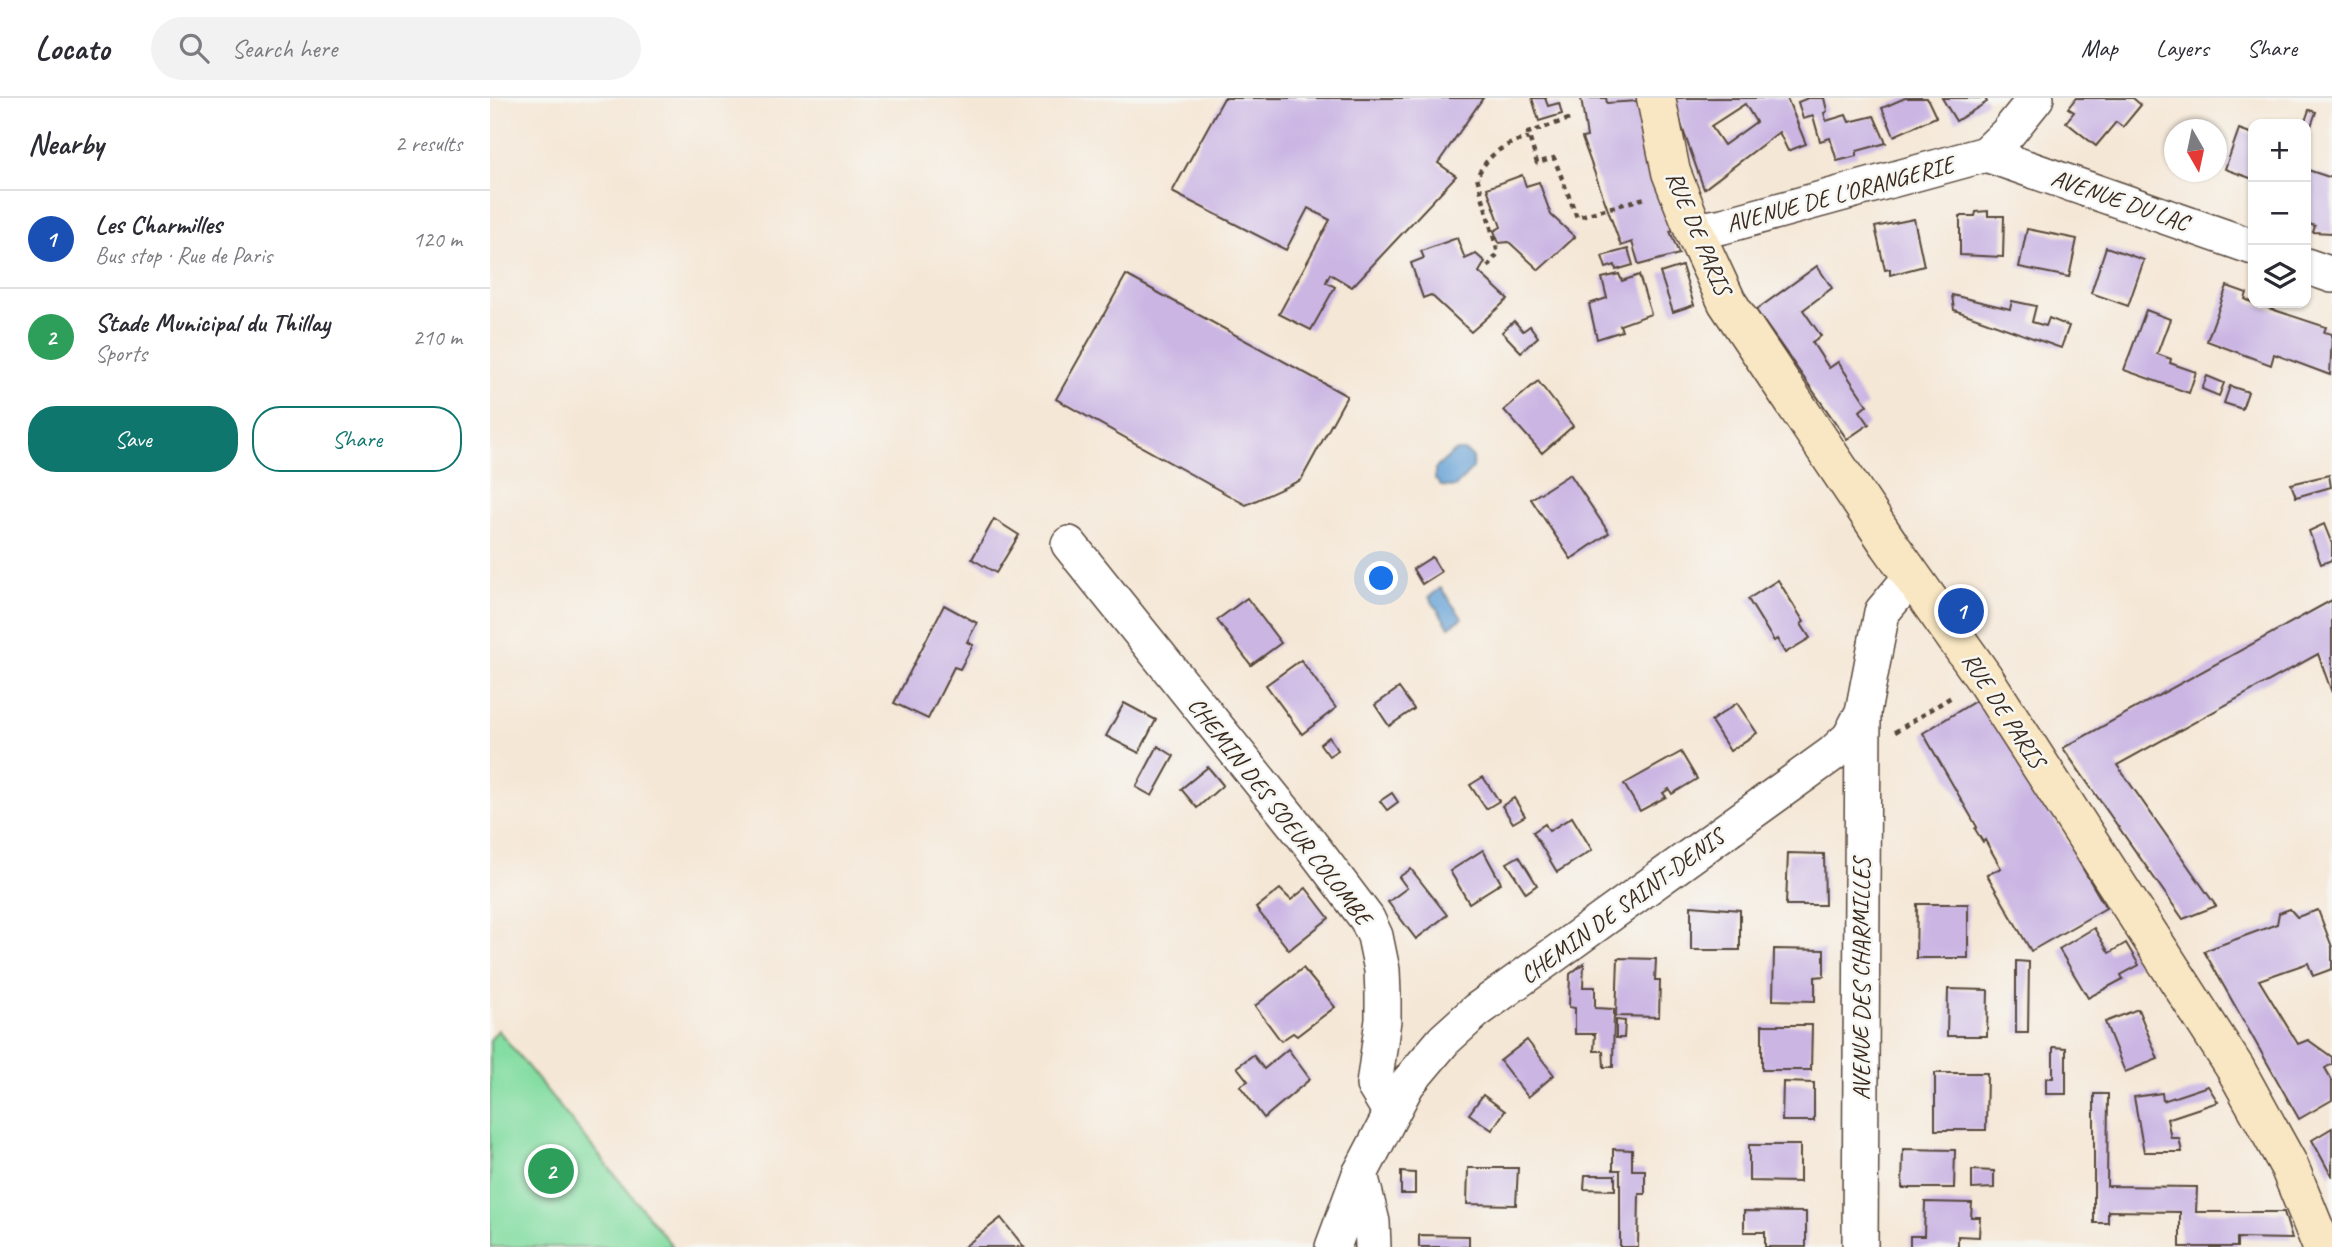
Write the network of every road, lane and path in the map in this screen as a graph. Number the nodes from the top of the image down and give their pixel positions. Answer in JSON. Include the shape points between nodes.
{"nodes":[{"id":1,"x":1656,"y":98,"type":"edge"},
{"id":2,"x":2036,"y":98,"type":"edge"},
{"id":3,"x":1569,"y":119,"type":"dead end"},
{"id":4,"x":1529,"y":138,"type":"junction"},
{"id":5,"x":1986,"y":154,"type":"junction"},
{"id":6,"x":1678,"y":188,"type":"junction"},
{"id":7,"x":1694,"y":231,"type":"junction"},
{"id":8,"x":2248,"y":245,"type":"edge"},
{"id":9,"x":1489,"y":267,"type":"dead end"},
{"id":10,"x":2311,"y":268,"type":"edge"},
{"id":11,"x":2332,"y":275,"type":"edge"},
{"id":12,"x":1069,"y":544,"type":"dead end"},
{"id":13,"x":1912,"y":576,"type":"junction"},
{"id":14,"x":1984,"y":678,"type":"junction"},
{"id":15,"x":1864,"y":712,"type":"junction"},
{"id":16,"x":1863,"y":751,"type":"junction"},
{"id":17,"x":1391,"y":1113,"type":"junction"},
{"id":18,"x":1360,"y":1174,"type":"junction"},
{"id":19,"x":1333,"y":1247,"type":"edge"},
{"id":20,"x":1373,"y":1247,"type":"edge"},
{"id":21,"x":1860,"y":1247,"type":"edge"},
{"id":22,"x":2322,"y":1247,"type":"edge"}],
"edges":[{"from":1,"to":6,"type":"street","name":"RUE DE PARIS"},
{"from":2,"to":5,"type":"street"},
{"from":3,"to":4,"type":"path","via":[[1528,133]]},
{"from":4,"to":6,"type":"path","via":[[1537,163],[1554,158],[1577,217]]},
{"from":4,"to":9,"type":"path","via":[[1494,152],[1477,177],[1498,253]]},
{"from":5,"to":7,"type":"street","name":"AVENUE DE L'ORANGERIE"},
{"from":5,"to":8,"type":"street","name":"AVENUE DU LAC"},
{"from":6,"to":7,"type":"street","name":"RUE DE PARIS"},
{"from":7,"to":13,"type":"street","name":"RUE DE PARIS","via":[[1727,302]]},
{"from":10,"to":11,"type":"street"},
{"from":12,"to":17,"type":"street","name":"CHEMIN DES SOEUR COLOMBE","via":[[1367,919],[1382,970],[1383,1020],[1374,1085]]},
{"from":13,"to":14,"type":"street","name":"RUE DE PARIS"},
{"from":13,"to":15,"type":"street","name":"CHEMIN DE SAINT-DENIS","via":[[1882,612]]},
{"from":14,"to":16,"type":"path"},
{"from":14,"to":22,"type":"street","name":"RUE DE PARIS","via":[[2235,1068],[2289,1166]]},
{"from":15,"to":16,"type":"street","name":"AVENUE DES CHARMILLES"},
{"from":15,"to":17,"type":"street","name":"CHEMIN DE SAINT-DENIS","via":[[1850,737],[1832,754],[1476,1011],[1407,1084]]},
{"from":16,"to":21,"type":"street","name":"AVENUE DES CHARMILLES"},
{"from":17,"to":18,"type":"street","name":"CHEMIN DE SAINT-DENIS"},
{"from":18,"to":19,"type":"street","name":"CHEMIN DE SAINT-DENIS"},
{"from":18,"to":20,"type":"street"}]}
